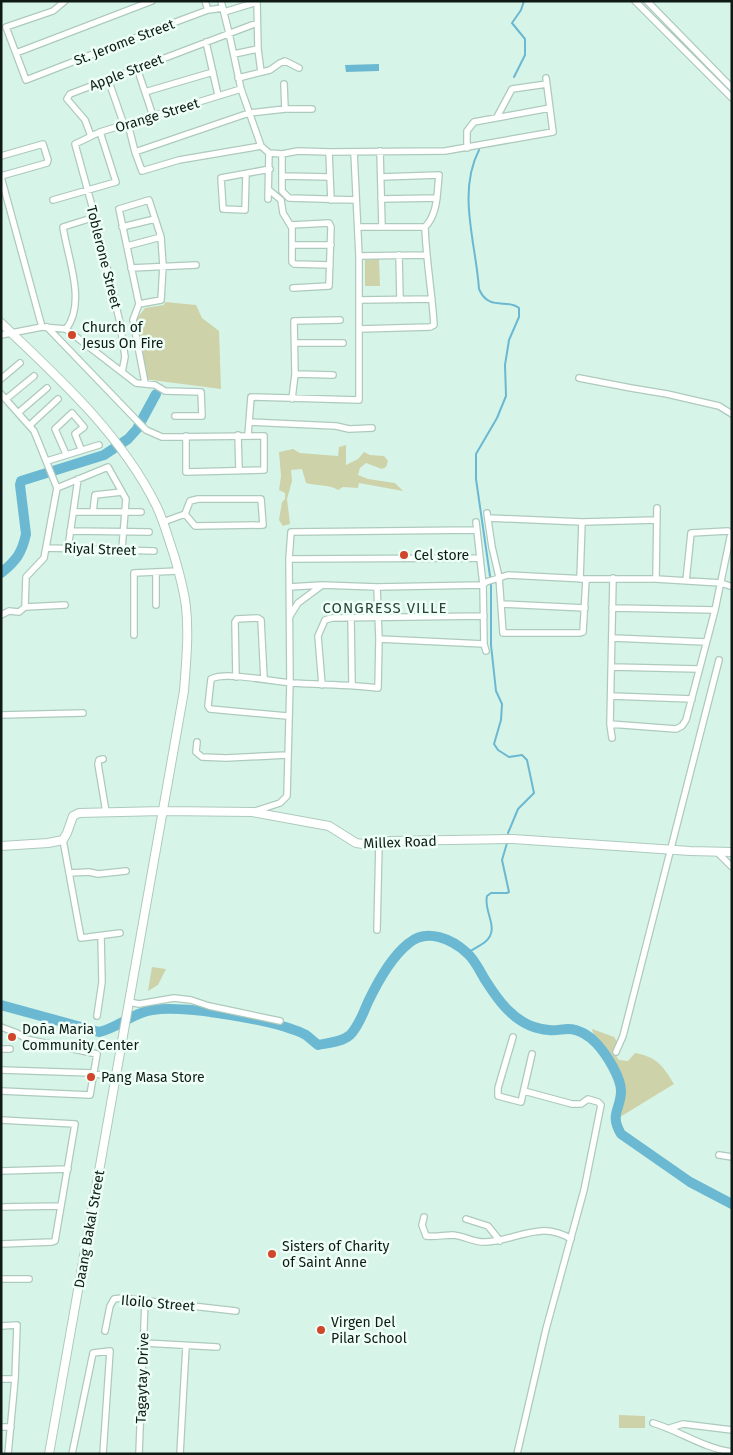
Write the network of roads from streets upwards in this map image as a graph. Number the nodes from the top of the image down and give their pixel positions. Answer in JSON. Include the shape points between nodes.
{"nodes":[{"id":1,"x":65,"y":1,"type":"edge"},
{"id":2,"x":152,"y":1,"type":"edge"},
{"id":3,"x":205,"y":1,"type":"edge"},
{"id":4,"x":221,"y":1,"type":"edge"},
{"id":5,"x":635,"y":1,"type":"edge"},
{"id":6,"x":647,"y":1,"type":"edge"},
{"id":7,"x":257,"y":2,"type":"edge"},
{"id":8,"x":208,"y":10,"type":"junction"},
{"id":9,"x":223,"y":10,"type":"junction"},
{"id":10,"x":258,"y":22,"type":"junction"},
{"id":11,"x":4,"y":26,"type":"edge"},
{"id":12,"x":229,"y":33,"type":"junction"},
{"id":13,"x":206,"y":42,"type":"junction"},
{"id":14,"x":258,"y":49,"type":"junction"},
{"id":15,"x":16,"y":53,"type":"junction"},
{"id":16,"x":234,"y":54,"type":"junction"},
{"id":17,"x":138,"y":68,"type":"junction"},
{"id":18,"x":299,"y":68,"type":"dead end"},
{"id":19,"x":213,"y":72,"type":"junction"},
{"id":20,"x":262,"y":72,"type":"junction"},
{"id":21,"x":238,"y":78,"type":"junction"},
{"id":22,"x":108,"y":79,"type":"junction"},
{"id":23,"x":284,"y":84,"type":"dead end"},
{"id":24,"x":732,"y":88,"type":"edge"},
{"id":25,"x":241,"y":89,"type":"junction"},
{"id":26,"x":145,"y":92,"type":"junction"},
{"id":27,"x":218,"y":95,"type":"junction"},
{"id":28,"x":732,"y":98,"type":"edge"},
{"id":29,"x":285,"y":108,"type":"junction"},
{"id":30,"x":550,"y":108,"type":"junction"},
{"id":31,"x":312,"y":109,"type":"dead end"},
{"id":32,"x":249,"y":113,"type":"junction"},
{"id":33,"x":153,"y":116,"type":"junction"},
{"id":34,"x":497,"y":117,"type":"junction"},
{"id":35,"x":126,"y":124,"type":"junction"},
{"id":36,"x":100,"y":132,"type":"junction"},
{"id":37,"x":91,"y":136,"type":"junction"},
{"id":38,"x":75,"y":144,"type":"joint"},
{"id":39,"x":261,"y":146,"type":"junction"},
{"id":40,"x":467,"y":148,"type":"junction"},
{"id":41,"x":380,"y":151,"type":"junction"},
{"id":42,"x":135,"y":152,"type":"junction"},
{"id":43,"x":329,"y":152,"type":"junction"},
{"id":44,"x":354,"y":152,"type":"junction"},
{"id":45,"x":269,"y":153,"type":"junction"},
{"id":46,"x":282,"y":154,"type":"junction"},
{"id":47,"x":1,"y":156,"type":"edge"},
{"id":48,"x":270,"y":169,"type":"junction"},
{"id":49,"x":246,"y":174,"type":"junction"},
{"id":50,"x":1,"y":176,"type":"edge"},
{"id":51,"x":282,"y":176,"type":"junction"},
{"id":52,"x":330,"y":177,"type":"junction"},
{"id":53,"x":381,"y":177,"type":"junction"},
{"id":54,"x":88,"y":190,"type":"junction"},
{"id":55,"x":269,"y":190,"type":"junction"},
{"id":56,"x":437,"y":198,"type":"junction"},
{"id":57,"x":268,"y":199,"type":"dead end"},
{"id":58,"x":381,"y":199,"type":"junction"},
{"id":59,"x":53,"y":200,"type":"dead end"},
{"id":60,"x":331,"y":200,"type":"junction"},
{"id":61,"x":356,"y":200,"type":"junction"},
{"id":62,"x":95,"y":217,"type":"junction"},
{"id":63,"x":155,"y":219,"type":"junction"},
{"id":64,"x":291,"y":225,"type":"junction"},
{"id":65,"x":122,"y":227,"type":"junction"},
{"id":66,"x":358,"y":227,"type":"junction"},
{"id":67,"x":382,"y":227,"type":"junction"},
{"id":68,"x":425,"y":227,"type":"junction"},
{"id":69,"x":161,"y":237,"type":"junction"},
{"id":70,"x":331,"y":245,"type":"junction"},
{"id":71,"x":127,"y":246,"type":"junction"},
{"id":72,"x":292,"y":246,"type":"junction"},
{"id":73,"x":426,"y":254,"type":"junction"},
{"id":74,"x":399,"y":255,"type":"junction"},
{"id":75,"x":359,"y":256,"type":"junction"},
{"id":76,"x":196,"y":265,"type":"dead end"},
{"id":77,"x":330,"y":265,"type":"junction"},
{"id":78,"x":163,"y":266,"type":"junction"},
{"id":79,"x":131,"y":268,"type":"junction"},
{"id":80,"x":293,"y":288,"type":"dead end"},
{"id":81,"x":400,"y":299,"type":"junction"},
{"id":82,"x":432,"y":299,"type":"junction"},
{"id":83,"x":359,"y":300,"type":"junction"},
{"id":84,"x":139,"y":304,"type":"junction"},
{"id":85,"x":340,"y":320,"type":"dead end"},
{"id":86,"x":1,"y":324,"type":"edge"},
{"id":87,"x":44,"y":327,"type":"junction"},
{"id":88,"x":66,"y":329,"type":"junction"},
{"id":89,"x":359,"y":329,"type":"junction"},
{"id":90,"x":10,"y":332,"type":"junction"},
{"id":91,"x":1,"y":335,"type":"edge"},
{"id":92,"x":295,"y":342,"type":"junction"},
{"id":93,"x":343,"y":344,"type":"dead end"},
{"id":94,"x":20,"y":363,"type":"dead end"},
{"id":95,"x":122,"y":372,"type":"junction"},
{"id":96,"x":295,"y":374,"type":"junction"},
{"id":97,"x":334,"y":375,"type":"dead end"},
{"id":98,"x":34,"y":376,"type":"dead end"},
{"id":99,"x":579,"y":378,"type":"dead end"},
{"id":100,"x":1,"y":379,"type":"edge"},
{"id":101,"x":144,"y":384,"type":"junction"},
{"id":102,"x":47,"y":388,"type":"dead end"},
{"id":103,"x":1,"y":394,"type":"edge"},
{"id":104,"x":6,"y":399,"type":"junction"},
{"id":105,"x":58,"y":399,"type":"dead end"},
{"id":106,"x":292,"y":399,"type":"junction"},
{"id":107,"x":18,"y":413,"type":"junction"},
{"id":108,"x":732,"y":414,"type":"edge"},
{"id":109,"x":175,"y":416,"type":"dead end"},
{"id":110,"x":250,"y":422,"type":"junction"},
{"id":111,"x":30,"y":425,"type":"junction"},
{"id":112,"x":372,"y":428,"type":"dead end"},
{"id":113,"x":248,"y":435,"type":"junction"},
{"id":114,"x":186,"y":436,"type":"junction"},
{"id":115,"x":238,"y":436,"type":"junction"},
{"id":116,"x":98,"y":445,"type":"dead end"},
{"id":117,"x":81,"y":449,"type":"junction"},
{"id":118,"x":66,"y":454,"type":"junction"},
{"id":119,"x":47,"y":460,"type":"junction"},
{"id":120,"x":239,"y":470,"type":"junction"},
{"id":121,"x":78,"y":479,"type":"junction"},
{"id":122,"x":57,"y":488,"type":"junction"},
{"id":123,"x":122,"y":492,"type":"junction"},
{"id":124,"x":657,"y":508,"type":"dead end"},
{"id":125,"x":74,"y":512,"type":"junction"},
{"id":126,"x":93,"y":512,"type":"junction"},
{"id":127,"x":126,"y":512,"type":"junction"},
{"id":128,"x":141,"y":512,"type":"dead end"},
{"id":129,"x":185,"y":514,"type":"junction"},
{"id":130,"x":657,"y":520,"type":"junction"},
{"id":131,"x":163,"y":522,"type":"junction"},
{"id":132,"x":476,"y":522,"type":"dead end"},
{"id":133,"x":582,"y":522,"type":"junction"},
{"id":134,"x":476,"y":530,"type":"junction"},
{"id":135,"x":70,"y":531,"type":"junction"},
{"id":136,"x":124,"y":532,"type":"junction"},
{"id":137,"x":149,"y":532,"type":"dead end"},
{"id":138,"x":46,"y":548,"type":"junction"},
{"id":139,"x":68,"y":548,"type":"junction"},
{"id":140,"x":122,"y":549,"type":"junction"},
{"id":141,"x":154,"y":551,"type":"dead end"},
{"id":142,"x":289,"y":558,"type":"junction"},
{"id":143,"x":480,"y":558,"type":"junction"},
{"id":144,"x":178,"y":571,"type":"junction"},
{"id":145,"x":156,"y":573,"type":"junction"},
{"id":146,"x":498,"y":578,"type":"junction"},
{"id":147,"x":613,"y":578,"type":"junction"},
{"id":148,"x":583,"y":579,"type":"junction"},
{"id":149,"x":656,"y":579,"type":"junction"},
{"id":150,"x":686,"y":581,"type":"junction"},
{"id":151,"x":485,"y":583,"type":"junction"},
{"id":152,"x":721,"y":584,"type":"junction"},
{"id":153,"x":322,"y":585,"type":"junction"},
{"id":154,"x":730,"y":586,"type":"dead end"},
{"id":155,"x":289,"y":587,"type":"junction"},
{"id":156,"x":377,"y":587,"type":"junction"},
{"id":157,"x":156,"y":604,"type":"dead end"},
{"id":158,"x":502,"y":604,"type":"junction"},
{"id":159,"x":65,"y":605,"type":"dead end"},
{"id":160,"x":25,"y":607,"type":"junction"},
{"id":161,"x":585,"y":608,"type":"junction"},
{"id":162,"x":612,"y":608,"type":"junction"},
{"id":163,"x":715,"y":610,"type":"junction"},
{"id":164,"x":1,"y":615,"type":"edge"},
{"id":165,"x":484,"y":616,"type":"junction"},
{"id":166,"x":290,"y":617,"type":"junction"},
{"id":167,"x":378,"y":617,"type":"junction"},
{"id":168,"x":351,"y":618,"type":"junction"},
{"id":169,"x":134,"y":635,"type":"dead end"},
{"id":170,"x":613,"y":638,"type":"junction"},
{"id":171,"x":379,"y":639,"type":"junction"},
{"id":172,"x":706,"y":642,"type":"junction"},
{"id":173,"x":484,"y":644,"type":"junction"},
{"id":174,"x":486,"y":651,"type":"dead end"},
{"id":175,"x":719,"y":660,"type":"dead end"},
{"id":176,"x":612,"y":667,"type":"junction"},
{"id":177,"x":698,"y":669,"type":"junction"},
{"id":178,"x":236,"y":677,"type":"junction"},
{"id":179,"x":264,"y":679,"type":"junction"},
{"id":180,"x":290,"y":683,"type":"junction"},
{"id":181,"x":352,"y":684,"type":"junction"},
{"id":182,"x":322,"y":685,"type":"junction"},
{"id":183,"x":611,"y":696,"type":"junction"},
{"id":184,"x":692,"y":699,"type":"junction"},
{"id":185,"x":83,"y":713,"type":"dead end"},
{"id":186,"x":1,"y":715,"type":"edge"},
{"id":187,"x":288,"y":716,"type":"junction"},
{"id":188,"x":610,"y":724,"type":"junction"},
{"id":189,"x":612,"y":738,"type":"dead end"},
{"id":190,"x":197,"y":742,"type":"dead end"},
{"id":191,"x":287,"y":755,"type":"junction"},
{"id":192,"x":103,"y":759,"type":"dead end"},
{"id":193,"x":163,"y":811,"type":"junction"},
{"id":194,"x":106,"y":812,"type":"junction"},
{"id":195,"x":252,"y":812,"type":"junction"},
{"id":196,"x":63,"y":840,"type":"junction"},
{"id":197,"x":378,"y":843,"type":"junction"},
{"id":198,"x":1,"y":846,"type":"edge"},
{"id":199,"x":669,"y":850,"type":"junction"},
{"id":200,"x":716,"y":851,"type":"junction"},
{"id":201,"x":732,"y":852,"type":"edge"},
{"id":202,"x":732,"y":866,"type":"edge"},
{"id":203,"x":126,"y":871,"type":"dead end"},
{"id":204,"x":69,"y":873,"type":"junction"},
{"id":205,"x":377,"y":930,"type":"dead end"},
{"id":206,"x":120,"y":933,"type":"dead end"},
{"id":207,"x":101,"y":936,"type":"junction"},
{"id":208,"x":129,"y":1003,"type":"junction"},
{"id":209,"x":97,"y":1016,"type":"dead end"},
{"id":210,"x":280,"y":1021,"type":"dead end"},
{"id":211,"x":1,"y":1027,"type":"edge"},
{"id":212,"x":512,"y":1037,"type":"dead end"},
{"id":213,"x":1,"y":1049,"type":"edge"},
{"id":214,"x":10,"y":1049,"type":"dead end"},
{"id":215,"x":616,"y":1052,"type":"dead end"},
{"id":216,"x":532,"y":1054,"type":"dead end"},
{"id":217,"x":1,"y":1070,"type":"edge"},
{"id":218,"x":93,"y":1074,"type":"junction"},
{"id":219,"x":101,"y":1075,"type":"dead end"},
{"id":220,"x":1,"y":1091,"type":"edge"},
{"id":221,"x":524,"y":1091,"type":"junction"},
{"id":222,"x":1,"y":1120,"type":"edge"},
{"id":223,"x":719,"y":1155,"type":"dead end"},
{"id":224,"x":732,"y":1157,"type":"edge"},
{"id":225,"x":68,"y":1169,"type":"junction"},
{"id":226,"x":1,"y":1171,"type":"edge"},
{"id":227,"x":61,"y":1206,"type":"junction"},
{"id":228,"x":1,"y":1207,"type":"edge"},
{"id":229,"x":424,"y":1217,"type":"dead end"},
{"id":230,"x":466,"y":1219,"type":"dead end"},
{"id":231,"x":571,"y":1239,"type":"junction"},
{"id":232,"x":500,"y":1241,"type":"junction"},
{"id":233,"x":1,"y":1244,"type":"edge"},
{"id":234,"x":29,"y":1278,"type":"dead end"},
{"id":235,"x":1,"y":1279,"type":"edge"},
{"id":236,"x":145,"y":1301,"type":"junction"},
{"id":237,"x":236,"y":1311,"type":"dead end"},
{"id":238,"x":1,"y":1326,"type":"edge"},
{"id":239,"x":105,"y":1330,"type":"dead end"},
{"id":240,"x":144,"y":1342,"type":"junction"},
{"id":241,"x":186,"y":1346,"type":"junction"},
{"id":242,"x":217,"y":1347,"type":"dead end"},
{"id":243,"x":1,"y":1379,"type":"edge"},
{"id":244,"x":15,"y":1379,"type":"junction"},
{"id":245,"x":653,"y":1423,"type":"dead end"},
{"id":246,"x":1,"y":1427,"type":"edge"},
{"id":247,"x":11,"y":1427,"type":"junction"},
{"id":248,"x":670,"y":1428,"type":"junction"},
{"id":249,"x":732,"y":1430,"type":"edge"},
{"id":250,"x":732,"y":1452,"type":"edge"},
{"id":251,"x":8,"y":1454,"type":"edge"},
{"id":252,"x":49,"y":1454,"type":"edge"},
{"id":253,"x":72,"y":1454,"type":"edge"},
{"id":254,"x":103,"y":1454,"type":"edge"},
{"id":255,"x":139,"y":1454,"type":"edge"},
{"id":256,"x":180,"y":1454,"type":"edge"},
{"id":257,"x":517,"y":1454,"type":"edge"}],
"edges":[{"from":1,"to":11,"type":"street","via":[[53,11]]},
{"from":2,"to":15,"type":"street"},
{"from":3,"to":8,"type":"street"},
{"from":4,"to":9,"type":"street"},
{"from":5,"to":28,"type":"street"},
{"from":6,"to":24,"type":"street"},
{"from":7,"to":9,"type":"street","name":"St. Jerome Street"},
{"from":7,"to":10,"type":"street"},
{"from":8,"to":9,"type":"street","name":"St. Jerome Street"},
{"from":8,"to":15,"type":"street","name":"St. Jerome Street","via":[[26,80]]},
{"from":9,"to":12,"type":"street"},
{"from":10,"to":12,"type":"street","name":"Apple Street"},
{"from":10,"to":14,"type":"street"},
{"from":11,"to":15,"type":"street"},
{"from":12,"to":13,"type":"street","name":"Apple Street"},
{"from":12,"to":16,"type":"street"},
{"from":13,"to":17,"type":"street","name":"Apple Street"},
{"from":13,"to":19,"type":"street"},
{"from":14,"to":16,"type":"street"},
{"from":14,"to":20,"type":"street"},
{"from":16,"to":21,"type":"street"},
{"from":17,"to":22,"type":"street","name":"Apple Street"},
{"from":17,"to":26,"type":"street"},
{"from":18,"to":20,"type":"street","via":[[285,61]]},
{"from":19,"to":26,"type":"street"},
{"from":19,"to":27,"type":"street"},
{"from":20,"to":21,"type":"street"},
{"from":21,"to":25,"type":"street"},
{"from":22,"to":35,"type":"street"},
{"from":22,"to":37,"type":"street","name":"Apple Street","via":[[67,98],[85,120]]},
{"from":23,"to":29,"type":"street"},
{"from":25,"to":27,"type":"street","name":"Orange Street"},
{"from":25,"to":32,"type":"street"},
{"from":26,"to":33,"type":"street"},
{"from":27,"to":33,"type":"street","name":"Orange Street"},
{"from":29,"to":31,"type":"street"},
{"from":29,"to":32,"type":"street"},
{"from":30,"to":34,"type":"street"},
{"from":30,"to":34,"type":"street","via":[[546,81],[512,89]]},
{"from":30,"to":40,"type":"street","via":[[553,132]]},
{"from":32,"to":39,"type":"street"},
{"from":32,"to":42,"type":"street"},
{"from":33,"to":35,"type":"street","name":"Orange Street"},
{"from":34,"to":40,"type":"street","via":[[474,122],[467,131]]},
{"from":35,"to":36,"type":"street","name":"Orange Street"},
{"from":35,"to":42,"type":"street"},
{"from":36,"to":37,"type":"street","name":"Orange Street"},
{"from":36,"to":54,"type":"street","via":[[116,182]]},
{"from":37,"to":38,"type":"street","name":"Orange Street"},
{"from":38,"to":54,"type":"street","name":"Toblerone Street"},
{"from":39,"to":42,"type":"street","via":[[179,160],[142,171]]},
{"from":39,"to":45,"type":"street"},
{"from":40,"to":41,"type":"street"},
{"from":41,"to":44,"type":"street"},
{"from":41,"to":53,"type":"street"},
{"from":43,"to":44,"type":"street"},
{"from":43,"to":46,"type":"street"},
{"from":43,"to":52,"type":"street"},
{"from":44,"to":61,"type":"street"},
{"from":45,"to":46,"type":"street"},
{"from":45,"to":48,"type":"street"},
{"from":46,"to":51,"type":"street"},
{"from":47,"to":50,"type":"street","via":[[43,144],[48,160],[47,163]]},
{"from":48,"to":49,"type":"street"},
{"from":48,"to":55,"type":"street"},
{"from":49,"to":49,"type":"street","via":[[245,210],[223,209],[221,178]]},
{"from":50,"to":87,"type":"street"},
{"from":51,"to":52,"type":"street"},
{"from":51,"to":60,"type":"street","via":[[282,191],[289,198]]},
{"from":52,"to":60,"type":"street"},
{"from":53,"to":56,"type":"street","via":[[440,175]]},
{"from":53,"to":58,"type":"street"},
{"from":54,"to":59,"type":"street"},
{"from":54,"to":62,"type":"street","name":"Toblerone Street"},
{"from":55,"to":57,"type":"street"},
{"from":55,"to":64,"type":"street","via":[[281,200]]},
{"from":56,"to":58,"type":"street"},
{"from":56,"to":68,"type":"street","via":[[434,214]]},
{"from":58,"to":67,"type":"street"},
{"from":60,"to":61,"type":"street"},
{"from":61,"to":66,"type":"street"},
{"from":62,"to":88,"type":"street","via":[[63,227],[76,294],[73,320]]},
{"from":62,"to":95,"type":"street","name":"Toblerone Street","via":[[120,323],[125,358]]},
{"from":63,"to":65,"type":"street"},
{"from":63,"to":65,"type":"street","via":[[149,200],[118,209]]},
{"from":63,"to":69,"type":"street"},
{"from":64,"to":70,"type":"street","via":[[329,223]]},
{"from":64,"to":72,"type":"street"},
{"from":65,"to":71,"type":"street"},
{"from":66,"to":67,"type":"street"},
{"from":66,"to":75,"type":"street"},
{"from":67,"to":68,"type":"street"},
{"from":68,"to":73,"type":"street"},
{"from":69,"to":71,"type":"street"},
{"from":69,"to":78,"type":"street"},
{"from":70,"to":72,"type":"street"},
{"from":70,"to":77,"type":"street"},
{"from":71,"to":79,"type":"street"},
{"from":72,"to":77,"type":"street","via":[[295,265]]},
{"from":73,"to":74,"type":"street"},
{"from":73,"to":82,"type":"street"},
{"from":74,"to":75,"type":"street"},
{"from":74,"to":81,"type":"street"},
{"from":75,"to":83,"type":"street"},
{"from":76,"to":78,"type":"street"},
{"from":77,"to":80,"type":"street","via":[[329,286]]},
{"from":78,"to":79,"type":"street"},
{"from":78,"to":84,"type":"street","via":[[161,300]]},
{"from":79,"to":84,"type":"street"},
{"from":81,"to":82,"type":"street"},
{"from":81,"to":83,"type":"street"},
{"from":82,"to":89,"type":"street","via":[[434,325],[430,328]]},
{"from":83,"to":89,"type":"street"},
{"from":84,"to":101,"type":"street","via":[[134,320]]},
{"from":85,"to":92,"type":"street","via":[[294,321]]},
{"from":86,"to":90,"type":"street","name":"Daang Bakal Street"},
{"from":87,"to":88,"type":"street"},
{"from":87,"to":90,"type":"street"},
{"from":87,"to":114,"type":"street","via":[[82,362],[138,424],[162,437]]},
{"from":88,"to":95,"type":"street"},
{"from":89,"to":106,"type":"street","via":[[359,400]]},
{"from":90,"to":91,"type":"street"},
{"from":90,"to":131,"type":"street","name":"Daang Bakal Street","via":[[57,375],[118,445],[138,472]]},
{"from":92,"to":93,"type":"street"},
{"from":92,"to":96,"type":"street"},
{"from":94,"to":100,"type":"street"},
{"from":95,"to":101,"type":"street","via":[[136,383]]},
{"from":96,"to":97,"type":"street"},
{"from":96,"to":106,"type":"street"},
{"from":98,"to":104,"type":"street"},
{"from":99,"to":108,"type":"street","via":[[719,406]]},
{"from":101,"to":109,"type":"street","via":[[155,385],[164,391],[201,392],[202,416]]},
{"from":102,"to":107,"type":"street"},
{"from":103,"to":104,"type":"street"},
{"from":104,"to":107,"type":"street"},
{"from":105,"to":111,"type":"street"},
{"from":106,"to":110,"type":"street","via":[[252,397]]},
{"from":107,"to":111,"type":"street"},
{"from":110,"to":112,"type":"street"},
{"from":110,"to":113,"type":"street"},
{"from":111,"to":119,"type":"street"},
{"from":113,"to":115,"type":"street"},
{"from":113,"to":120,"type":"street","via":[[264,436],[264,470]]},
{"from":114,"to":115,"type":"street"},
{"from":114,"to":120,"type":"street","via":[[186,472]]},
{"from":115,"to":120,"type":"street"},
{"from":116,"to":117,"type":"street"},
{"from":117,"to":118,"type":"street"},
{"from":117,"to":118,"type":"street","via":[[75,434],[84,427],[72,413],[55,429]]},
{"from":118,"to":119,"type":"street"},
{"from":119,"to":122,"type":"street"},
{"from":121,"to":122,"type":"street"},
{"from":121,"to":123,"type":"street","via":[[108,467]]},
{"from":121,"to":125,"type":"street"},
{"from":122,"to":138,"type":"street"},
{"from":123,"to":126,"type":"street","via":[[95,495]]},
{"from":123,"to":127,"type":"street","via":[[126,499]]},
{"from":124,"to":130,"type":"street"},
{"from":125,"to":126,"type":"street"},
{"from":125,"to":135,"type":"street"},
{"from":126,"to":127,"type":"street"},
{"from":127,"to":128,"type":"street"},
{"from":127,"to":136,"type":"street"},
{"from":129,"to":129,"type":"street","via":[[190,501],[198,498],[261,499],[263,525],[195,526]]},
{"from":129,"to":131,"type":"street"},
{"from":130,"to":133,"type":"street"},
{"from":130,"to":149,"type":"street"},
{"from":131,"to":144,"type":"street","name":"Daang Bakal Street"},
{"from":132,"to":134,"type":"street"},
{"from":133,"to":146,"type":"street","via":[[488,516]]},
{"from":133,"to":148,"type":"street"},
{"from":134,"to":142,"type":"street","via":[[291,532]]},
{"from":134,"to":143,"type":"street"},
{"from":135,"to":136,"type":"street"},
{"from":135,"to":139,"type":"street"},
{"from":136,"to":137,"type":"street"},
{"from":136,"to":140,"type":"street"},
{"from":138,"to":139,"type":"street","name":"Riyal Street"},
{"from":138,"to":160,"type":"street","via":[[44,558],[26,576]]},
{"from":139,"to":140,"type":"street","name":"Riyal Street"},
{"from":140,"to":141,"type":"street","name":"Riyal Street"},
{"from":142,"to":143,"type":"street"},
{"from":142,"to":155,"type":"street"},
{"from":143,"to":151,"type":"street"},
{"from":144,"to":145,"type":"street"},
{"from":144,"to":193,"type":"street","name":"Daang Bakal Street","via":[[186,606],[187,650],[184,691]]},
{"from":145,"to":157,"type":"street"},
{"from":145,"to":169,"type":"street","via":[[134,573]]},
{"from":146,"to":148,"type":"street","via":[[508,575]]},
{"from":146,"to":151,"type":"street"},
{"from":146,"to":158,"type":"street"},
{"from":147,"to":148,"type":"street"},
{"from":147,"to":149,"type":"street"},
{"from":147,"to":162,"type":"street"},
{"from":148,"to":161,"type":"street"},
{"from":149,"to":150,"type":"street"},
{"from":150,"to":152,"type":"street"},
{"from":150,"to":152,"type":"street","via":[[691,533],[728,531],[731,534]]},
{"from":151,"to":156,"type":"street"},
{"from":151,"to":165,"type":"street"},
{"from":152,"to":154,"type":"street"},
{"from":152,"to":163,"type":"street"},
{"from":153,"to":155,"type":"street"},
{"from":153,"to":156,"type":"street"},
{"from":153,"to":166,"type":"street","via":[[298,604]]},
{"from":155,"to":166,"type":"street"},
{"from":156,"to":167,"type":"street"},
{"from":158,"to":161,"type":"street"},
{"from":158,"to":161,"type":"street","via":[[503,633],[584,632]]},
{"from":159,"to":160,"type":"street"},
{"from":160,"to":164,"type":"street","via":[[19,612]]},
{"from":162,"to":163,"type":"street"},
{"from":162,"to":170,"type":"street"},
{"from":163,"to":172,"type":"street"},
{"from":165,"to":167,"type":"street"},
{"from":165,"to":173,"type":"street"},
{"from":166,"to":180,"type":"street"},
{"from":167,"to":168,"type":"street"},
{"from":167,"to":171,"type":"street"},
{"from":168,"to":181,"type":"street"},
{"from":168,"to":182,"type":"street","via":[[325,620],[318,636]]},
{"from":170,"to":172,"type":"street"},
{"from":170,"to":176,"type":"street"},
{"from":171,"to":173,"type":"street"},
{"from":171,"to":181,"type":"street","via":[[378,688]]},
{"from":172,"to":177,"type":"street"},
{"from":173,"to":174,"type":"street"},
{"from":175,"to":199,"type":"street"},
{"from":176,"to":177,"type":"street"},
{"from":176,"to":183,"type":"street"},
{"from":177,"to":184,"type":"street"},
{"from":178,"to":179,"type":"street"},
{"from":178,"to":179,"type":"street","via":[[234,622],[258,618],[261,620]]},
{"from":178,"to":187,"type":"street","via":[[216,676],[211,679],[210,709]]},
{"from":179,"to":180,"type":"street"},
{"from":180,"to":182,"type":"street"},
{"from":180,"to":187,"type":"street"},
{"from":181,"to":182,"type":"street"},
{"from":183,"to":184,"type":"street"},
{"from":183,"to":188,"type":"street"},
{"from":184,"to":188,"type":"street","via":[[686,720],[676,729]]},
{"from":185,"to":186,"type":"street"},
{"from":187,"to":191,"type":"street"},
{"from":188,"to":189,"type":"street"},
{"from":190,"to":191,"type":"street","via":[[196,752],[202,757]]},
{"from":191,"to":195,"type":"street","via":[[287,796],[280,803]]},
{"from":192,"to":194,"type":"street","via":[[98,764]]},
{"from":193,"to":194,"type":"street","name":"Millex Road"},
{"from":193,"to":195,"type":"street","name":"Millex Road"},
{"from":193,"to":208,"type":"street","name":"Daang Bakal Street"},
{"from":194,"to":196,"type":"street","name":"Millex Road","via":[[73,816]]},
{"from":195,"to":197,"type":"street","name":"Millex Road","via":[[329,826],[356,843]]},
{"from":196,"to":198,"type":"street"},
{"from":196,"to":204,"type":"street"},
{"from":197,"to":199,"type":"street","name":"Millex Road","via":[[513,839]]},
{"from":197,"to":205,"type":"street"},
{"from":199,"to":200,"type":"street","name":"Millex Road"},
{"from":199,"to":215,"type":"street","via":[[623,1036]]},
{"from":200,"to":201,"type":"street","name":"Millex Road"},
{"from":200,"to":202,"type":"street"},
{"from":203,"to":204,"type":"street"},
{"from":204,"to":207,"type":"street","via":[[81,938]]},
{"from":206,"to":207,"type":"street"},
{"from":207,"to":209,"type":"street","via":[[102,982]]},
{"from":208,"to":210,"type":"street","via":[[174,998],[191,1000]]},
{"from":208,"to":252,"type":"street","name":"Daang Bakal Street"},
{"from":211,"to":218,"type":"street","via":[[26,1039],[97,1054]]},
{"from":212,"to":221,"type":"street","via":[[497,1094],[520,1102]]},
{"from":213,"to":214,"type":"street"},
{"from":216,"to":221,"type":"street"},
{"from":217,"to":218,"type":"street"},
{"from":218,"to":219,"type":"street"},
{"from":218,"to":220,"type":"street","via":[[90,1095]]},
{"from":221,"to":231,"type":"street","via":[[568,1104],[582,1104],[588,1099],[601,1106]]},
{"from":222,"to":225,"type":"street","via":[[75,1124]]},
{"from":223,"to":224,"type":"street"},
{"from":225,"to":226,"type":"street"},
{"from":225,"to":227,"type":"street"},
{"from":227,"to":228,"type":"street"},
{"from":227,"to":233,"type":"street","via":[[54,1242]]},
{"from":229,"to":232,"type":"street","via":[[422,1225],[426,1236],[452,1235],[484,1243]]},
{"from":230,"to":232,"type":"street","via":[[488,1226]]},
{"from":231,"to":232,"type":"street","via":[[550,1230],[533,1231]]},
{"from":231,"to":257,"type":"street","via":[[546,1328]]},
{"from":234,"to":235,"type":"street"},
{"from":236,"to":237,"type":"street","name":"Iloilo Street"},
{"from":236,"to":239,"type":"street","name":"Iloilo Street","via":[[114,1299]]},
{"from":236,"to":240,"type":"street","name":"Tagaytay Drive"},
{"from":238,"to":244,"type":"street","via":[[17,1325]]},
{"from":240,"to":241,"type":"street"},
{"from":240,"to":255,"type":"street","name":"Tagaytay Drive"},
{"from":241,"to":242,"type":"street"},
{"from":241,"to":256,"type":"street"},
{"from":243,"to":244,"type":"street"},
{"from":244,"to":247,"type":"street"},
{"from":245,"to":248,"type":"street"},
{"from":246,"to":247,"type":"street"},
{"from":247,"to":251,"type":"street"},
{"from":248,"to":249,"type":"street","via":[[683,1424]]},
{"from":248,"to":250,"type":"street","via":[[707,1446]]},
{"from":253,"to":254,"type":"street","via":[[93,1353],[110,1351]]}]}
